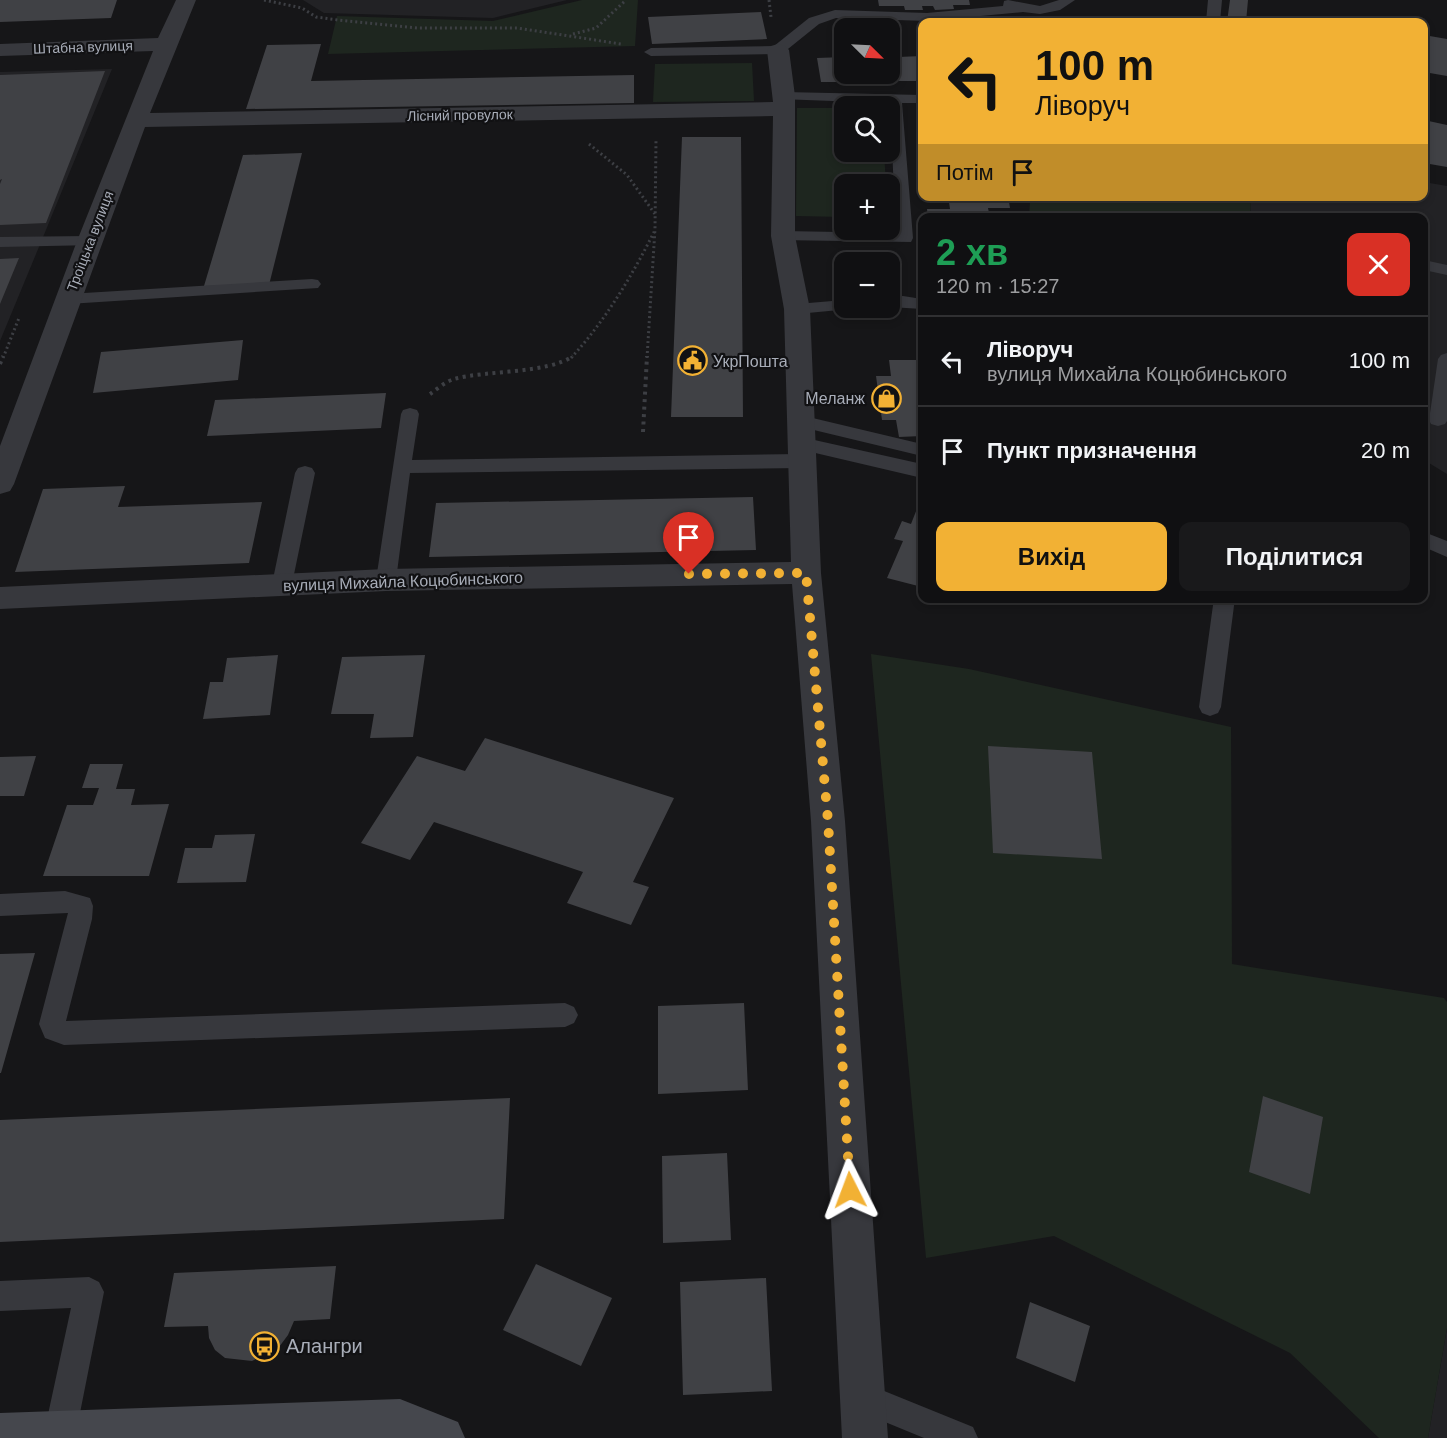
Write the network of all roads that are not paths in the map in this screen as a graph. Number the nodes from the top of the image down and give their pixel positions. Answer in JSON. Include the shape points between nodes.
{"nodes":[{"id":1,"x":186,"y":0,"type":"edge"},
{"id":2,"x":994,"y":0,"type":"edge"},
{"id":3,"x":1003,"y":0,"type":"edge"},
{"id":4,"x":1068,"y":0,"type":"edge"},
{"id":5,"x":1214,"y":0,"type":"edge"},
{"id":6,"x":1023,"y":8,"type":"junction"},
{"id":7,"x":973,"y":14,"type":"junction"},
{"id":8,"x":1213,"y":18,"type":"edge"},
{"id":9,"x":166,"y":44,"type":"junction"},
{"id":10,"x":0,"y":50,"type":"edge"},
{"id":11,"x":778,"y":50,"type":"junction"},
{"id":12,"x":651,"y":52,"type":"road end"},
{"id":13,"x":900,"y":98,"type":"edge"},
{"id":14,"x":918,"y":99,"type":"edge"},
{"id":15,"x":834,"y":100,"type":"edge"},
{"id":16,"x":783,"y":102,"type":"junction"},
{"id":17,"x":137,"y":120,"type":"junction"},
{"id":18,"x":899,"y":162,"type":"edge"},
{"id":19,"x":783,"y":236,"type":"junction"},
{"id":20,"x":0,"y":242,"type":"edge"},
{"id":21,"x":89,"y":242,"type":"junction"},
{"id":22,"x":1428,"y":267,"type":"edge"},
{"id":23,"x":1447,"y":270,"type":"edge"},
{"id":24,"x":312,"y":284,"type":"dead end"},
{"id":25,"x":68,"y":299,"type":"junction"},
{"id":26,"x":900,"y":301,"type":"edge"},
{"id":27,"x":918,"y":303,"type":"edge"},
{"id":28,"x":834,"y":306,"type":"edge"},
{"id":29,"x":797,"y":309,"type":"junction"},
{"id":30,"x":1447,"y":359,"type":"edge"},
{"id":31,"x":410,"y":414,"type":"road end"},
{"id":32,"x":1436,"y":419,"type":"edge"},
{"id":33,"x":800,"y":442,"type":"junction"},
{"id":34,"x":918,"y":450,"type":"edge"},
{"id":35,"x":401,"y":467,"type":"junction"},
{"id":36,"x":918,"y":470,"type":"edge"},
{"id":37,"x":305,"y":473,"type":"dead end"},
{"id":38,"x":0,"y":484,"type":"edge"},
{"id":39,"x":1428,"y":540,"type":"edge"},
{"id":40,"x":1447,"y":550,"type":"edge"},
{"id":41,"x":806,"y":573,"type":"junction"},
{"id":42,"x":386,"y":580,"type":"junction"},
{"id":43,"x":282,"y":584,"type":"junction"},
{"id":44,"x":0,"y":598,"type":"edge"},
{"id":45,"x":1224,"y":603,"type":"edge"},
{"id":46,"x":1210,"y":707,"type":"dead end"},
{"id":47,"x":0,"y":905,"type":"edge"},
{"id":48,"x":565,"y":1015,"type":"dead end"},
{"id":49,"x":0,"y":1296,"type":"edge"},
{"id":50,"x":862,"y":1397,"type":"junction"},
{"id":51,"x":60,"y":1433,"type":"junction"},
{"id":52,"x":0,"y":1436,"type":"edge"},
{"id":53,"x":442,"y":1438,"type":"edge"},
{"id":54,"x":865,"y":1438,"type":"edge"},
{"id":55,"x":962,"y":1438,"type":"edge"}],
"edges":[{"from":1,"to":9,"type":"street","name":"Троїцька вулиця"},
{"from":2,"to":7,"type":"lane"},
{"from":3,"to":6,"type":"lane"},
{"from":4,"to":6,"type":"lane","via":[[1047,9]]},
{"from":5,"to":8,"type":"lane"},
{"from":6,"to":7,"type":"lane"},
{"from":7,"to":11,"type":"lane","via":[[825,16]]},
{"from":9,"to":10,"type":"street","name":"Штабна вулиця"},
{"from":9,"to":17,"type":"street","name":"Троїцька вулиця"},
{"from":11,"to":12,"type":"lane"},
{"from":11,"to":16,"type":"street"},
{"from":13,"to":14,"type":"lane"},
{"from":15,"to":16,"type":"lane"},
{"from":16,"to":17,"type":"street","name":"Лісний провулок","via":[[656,112]]},
{"from":16,"to":19,"type":"street"},
{"from":17,"to":21,"type":"street","name":"Троїцька вулиця"},
{"from":18,"to":19,"type":"lane","via":[[905,238]]},
{"from":19,"to":29,"type":"street"},
{"from":20,"to":21,"type":"lane"},
{"from":21,"to":25,"type":"street","name":"Троїцька вулиця"},
{"from":22,"to":23,"type":"lane"},
{"from":24,"to":25,"type":"lane"},
{"from":25,"to":38,"type":"street","name":"Троїцька вулиця"},
{"from":26,"to":27,"type":"lane"},
{"from":28,"to":29,"type":"lane"},
{"from":29,"to":33,"type":"street"},
{"from":30,"to":32,"type":"lane"},
{"from":31,"to":35,"type":"lane"},
{"from":33,"to":34,"type":"lane"},
{"from":33,"to":35,"type":"lane","via":[[641,462]]},
{"from":33,"to":36,"type":"lane"},
{"from":33,"to":41,"type":"street"},
{"from":35,"to":42,"type":"lane"},
{"from":37,"to":43,"type":"lane"},
{"from":39,"to":40,"type":"lane"},
{"from":41,"to":42,"type":"street","name":"вулиця Михайла Коцюбинського"},
{"from":41,"to":50,"type":"street","via":[[828,821]]},
{"from":42,"to":43,"type":"street","name":"вулиця Михайла Коцюбинського"},
{"from":43,"to":44,"type":"street","name":"вулиця Михайла Коцюбинського"},
{"from":45,"to":46,"type":"lane"},
{"from":47,"to":48,"type":"lane","via":[[66,902],[81,906],[52,1024],[64,1033]]},
{"from":49,"to":51,"type":"lane","via":[[89,1292]]},
{"from":50,"to":54,"type":"street"},
{"from":50,"to":55,"type":"lane"},
{"from":51,"to":52,"type":"main road"},
{"from":51,"to":53,"type":"main road","via":[[400,1422]]}]}
